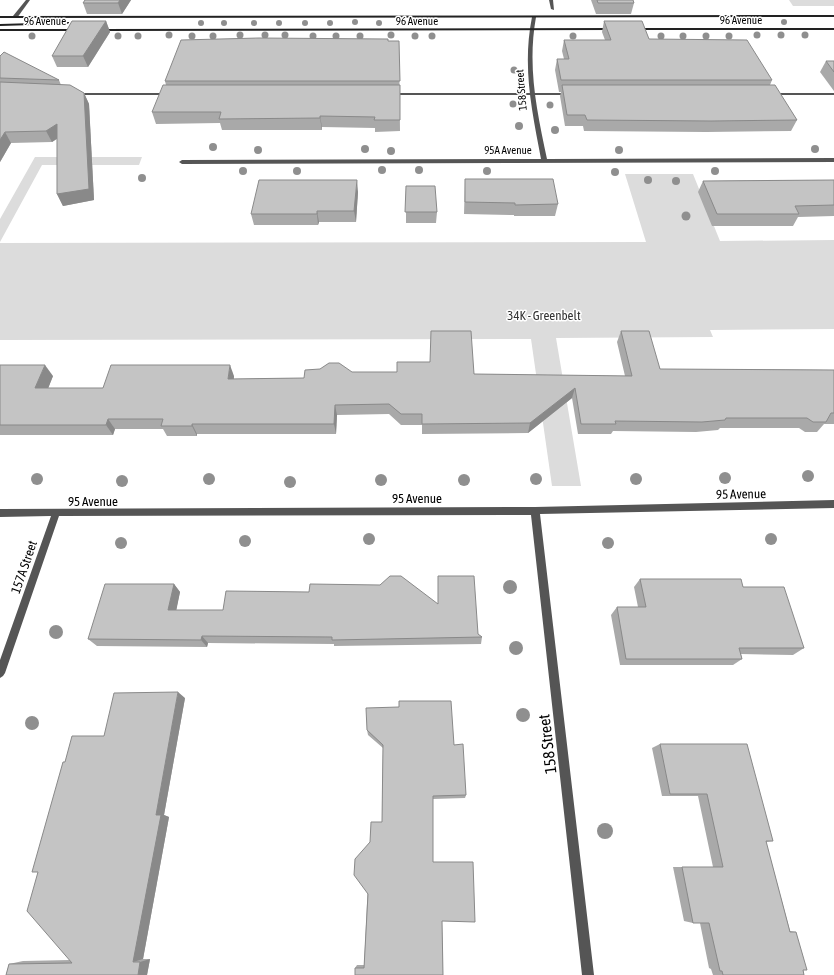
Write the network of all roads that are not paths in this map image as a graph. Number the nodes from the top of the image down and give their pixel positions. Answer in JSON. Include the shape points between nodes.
{"nodes":[{"id":1,"x":28,"y":0,"type":"edge"},
{"id":2,"x":551,"y":0,"type":"edge"},
{"id":3,"x":553,"y":9,"type":"dead end"},
{"id":4,"x":834,"y":16,"type":"edge"},
{"id":5,"x":0,"y":17,"type":"edge"},
{"id":6,"x":15,"y":17,"type":"junction"},
{"id":7,"x":534,"y":17,"type":"junction"},
{"id":8,"x":145,"y":18,"type":"junction"},
{"id":9,"x":74,"y":23,"type":"edge"},
{"id":10,"x":95,"y":23,"type":"edge"},
{"id":11,"x":0,"y":25,"type":"edge"},
{"id":12,"x":0,"y":30,"type":"edge"},
{"id":13,"x":79,"y":30,"type":"edge"},
{"id":14,"x":95,"y":30,"type":"edge"},
{"id":15,"x":531,"y":30,"type":"junction"},
{"id":16,"x":619,"y":30,"type":"edge"},
{"id":17,"x":627,"y":30,"type":"edge"},
{"id":18,"x":834,"y":30,"type":"edge"},
{"id":19,"x":70,"y":94,"type":"edge"},
{"id":20,"x":172,"y":94,"type":"edge"},
{"id":21,"x":379,"y":94,"type":"edge"},
{"id":22,"x":531,"y":94,"type":"junction"},
{"id":23,"x":581,"y":94,"type":"edge"},
{"id":24,"x":763,"y":94,"type":"edge"},
{"id":25,"x":834,"y":94,"type":"edge"},
{"id":26,"x":544,"y":160,"type":"junction"},
{"id":27,"x":834,"y":160,"type":"edge"},
{"id":28,"x":182,"y":162,"type":"dead end"},
{"id":29,"x":834,"y":504,"type":"edge"},
{"id":30,"x":535,"y":511,"type":"junction"},
{"id":31,"x":0,"y":514,"type":"edge"},
{"id":32,"x":56,"y":514,"type":"junction"},
{"id":33,"x":0,"y":674,"type":"edge"},
{"id":34,"x":588,"y":975,"type":"edge"}],
"edges":[{"from":1,"to":6,"type":"street"},
{"from":2,"to":3,"type":"street"},
{"from":4,"to":7,"type":"main road","name":"96 Avenue"},
{"from":5,"to":6,"type":"main road","name":"96 Avenue"},
{"from":6,"to":8,"type":"main road","name":"96 Avenue"},
{"from":7,"to":8,"type":"main road","name":"96 Avenue"},
{"from":7,"to":15,"type":"street","name":"158 Street"},
{"from":8,"to":10,"type":"main road"},
{"from":9,"to":11,"type":"main road"},
{"from":12,"to":13,"type":"main road","name":"96 Avenue"},
{"from":14,"to":15,"type":"main road","name":"96 Avenue"},
{"from":15,"to":16,"type":"main road","name":"96 Avenue"},
{"from":15,"to":22,"type":"street","name":"158 Street"},
{"from":17,"to":18,"type":"main road","name":"96 Avenue"},
{"from":19,"to":20,"type":"street"},
{"from":21,"to":22,"type":"street"},
{"from":22,"to":23,"type":"street"},
{"from":22,"to":26,"type":"street","name":"158 Street"},
{"from":24,"to":25,"type":"street"},
{"from":26,"to":27,"type":"street","name":"95A Avenue"},
{"from":26,"to":28,"type":"street","name":"95A Avenue"},
{"from":29,"to":30,"type":"street","name":"95 Avenue"},
{"from":30,"to":32,"type":"street","name":"95 Avenue"},
{"from":30,"to":34,"type":"street","name":"158 Street"},
{"from":31,"to":32,"type":"street","name":"95 Avenue"},
{"from":32,"to":33,"type":"street","name":"157A Street"}]}
